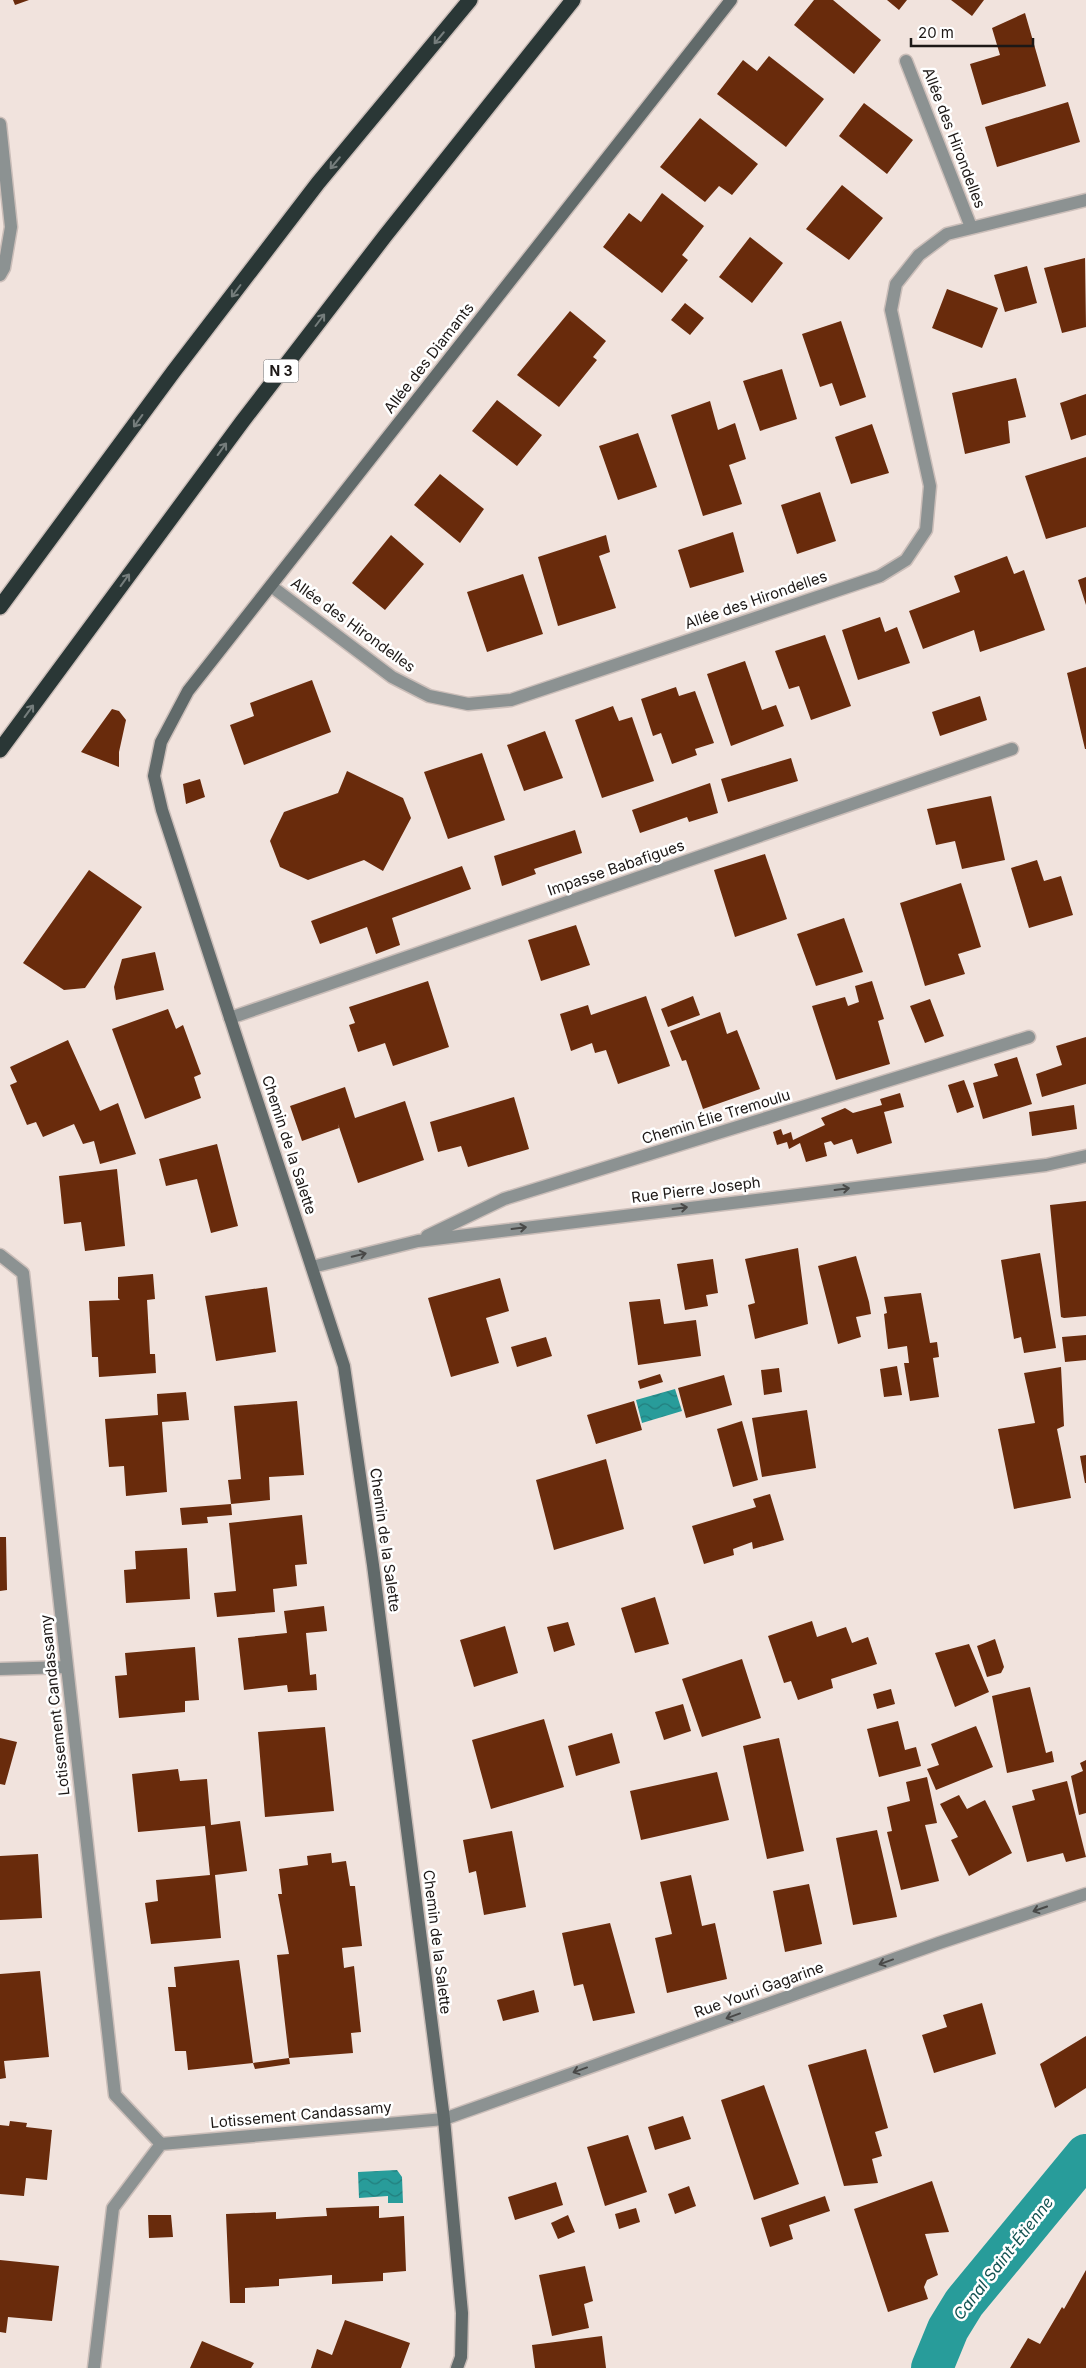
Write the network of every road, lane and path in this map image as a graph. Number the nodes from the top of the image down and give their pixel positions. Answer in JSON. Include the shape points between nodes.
{"nodes":[{"id":1,"x":470,"y":0,"type":"edge"},
{"id":2,"x":573,"y":0,"type":"edge"},
{"id":3,"x":731,"y":0,"type":"edge"},
{"id":4,"x":906,"y":61,"type":"dead end"},
{"id":5,"x":0,"y":128,"type":"edge"},
{"id":6,"x":1086,"y":200,"type":"edge"},
{"id":7,"x":971,"y":227,"type":"junction"},
{"id":8,"x":2,"y":272,"type":"edge"},
{"id":9,"x":271,"y":586,"type":"junction"},
{"id":10,"x":0,"y":607,"type":"edge"},
{"id":11,"x":162,"y":742,"type":"joint"},
{"id":12,"x":1012,"y":749,"type":"dead end"},
{"id":13,"x":0,"y":750,"type":"edge"},
{"id":14,"x":230,"y":1018,"type":"junction"},
{"id":15,"x":1029,"y":1037,"type":"dead end"},
{"id":16,"x":1086,"y":1156,"type":"edge"},
{"id":17,"x":418,"y":1241,"type":"junction"},
{"id":18,"x":0,"y":1254,"type":"edge"},
{"id":19,"x":312,"y":1267,"type":"junction"},
{"id":20,"x":67,"y":1668,"type":"junction"},
{"id":21,"x":0,"y":1669,"type":"edge"},
{"id":22,"x":1086,"y":1894,"type":"edge"},
{"id":23,"x":444,"y":2119,"type":"junction"},
{"id":24,"x":160,"y":2144,"type":"junction"},
{"id":25,"x":94,"y":2368,"type":"edge"},
{"id":26,"x":457,"y":2368,"type":"edge"}],
"edges":[{"from":1,"to":10,"type":"highway","one_way":true,"via":[[318,183]]},
{"from":13,"to":2,"type":"highway","number":"N 3","one_way":true,"via":[[242,422]]},
{"from":3,"to":9,"type":"street","name":"Allée des Diamants"},
{"from":4,"to":7,"type":"street","name":"Allée des Hirondelles"},
{"from":5,"to":8,"type":"street","via":[[11,227]]},
{"from":6,"to":7,"type":"street","name":"Allée des Hirondelles"},
{"from":7,"to":9,"type":"street","name":"Allée des Hirondelles","via":[[946,234],[919,255],[896,284],[891,310],[930,486],[926,530],[906,560],[880,576],[511,700],[468,704],[429,696],[392,677]]},
{"from":9,"to":11,"type":"street","name":"Allée des Diamants","via":[[188,691]]},
{"from":11,"to":14,"type":"street","name":"Chemin de la Salette","via":[[154,776],[162,810]]},
{"from":12,"to":14,"type":"street","name":"Impasse Babafigues"},
{"from":14,"to":19,"type":"street","name":"Chemin de la Salette"},
{"from":15,"to":17,"type":"street","name":"Chemin Élie Tremoulu","via":[[504,1199]]},
{"from":17,"to":16,"type":"street","name":"Rue Pierre Joseph","one_way":true,"via":[[1046,1165]]},
{"from":19,"to":17,"type":"street","name":"Rue Pierre Joseph","one_way":true},
{"from":18,"to":20,"type":"street","name":"Lotissement Candassamy","via":[[23,1273]]},
{"from":19,"to":23,"type":"street","name":"Chemin de la Salette","via":[[344,1366],[373,1565]]},
{"from":20,"to":21,"type":"street"},
{"from":20,"to":24,"type":"street","name":"Lotissement Candassamy","via":[[115,2095]]},
{"from":22,"to":23,"type":"street","name":"Rue Youri Gagarine","one_way":true},
{"from":23,"to":24,"type":"street","name":"Lotissement Candassamy"},
{"from":23,"to":26,"type":"street","name":"Chemin de la Salette","via":[[462,2313]]},
{"from":24,"to":25,"type":"street","via":[[113,2208]]}]}
